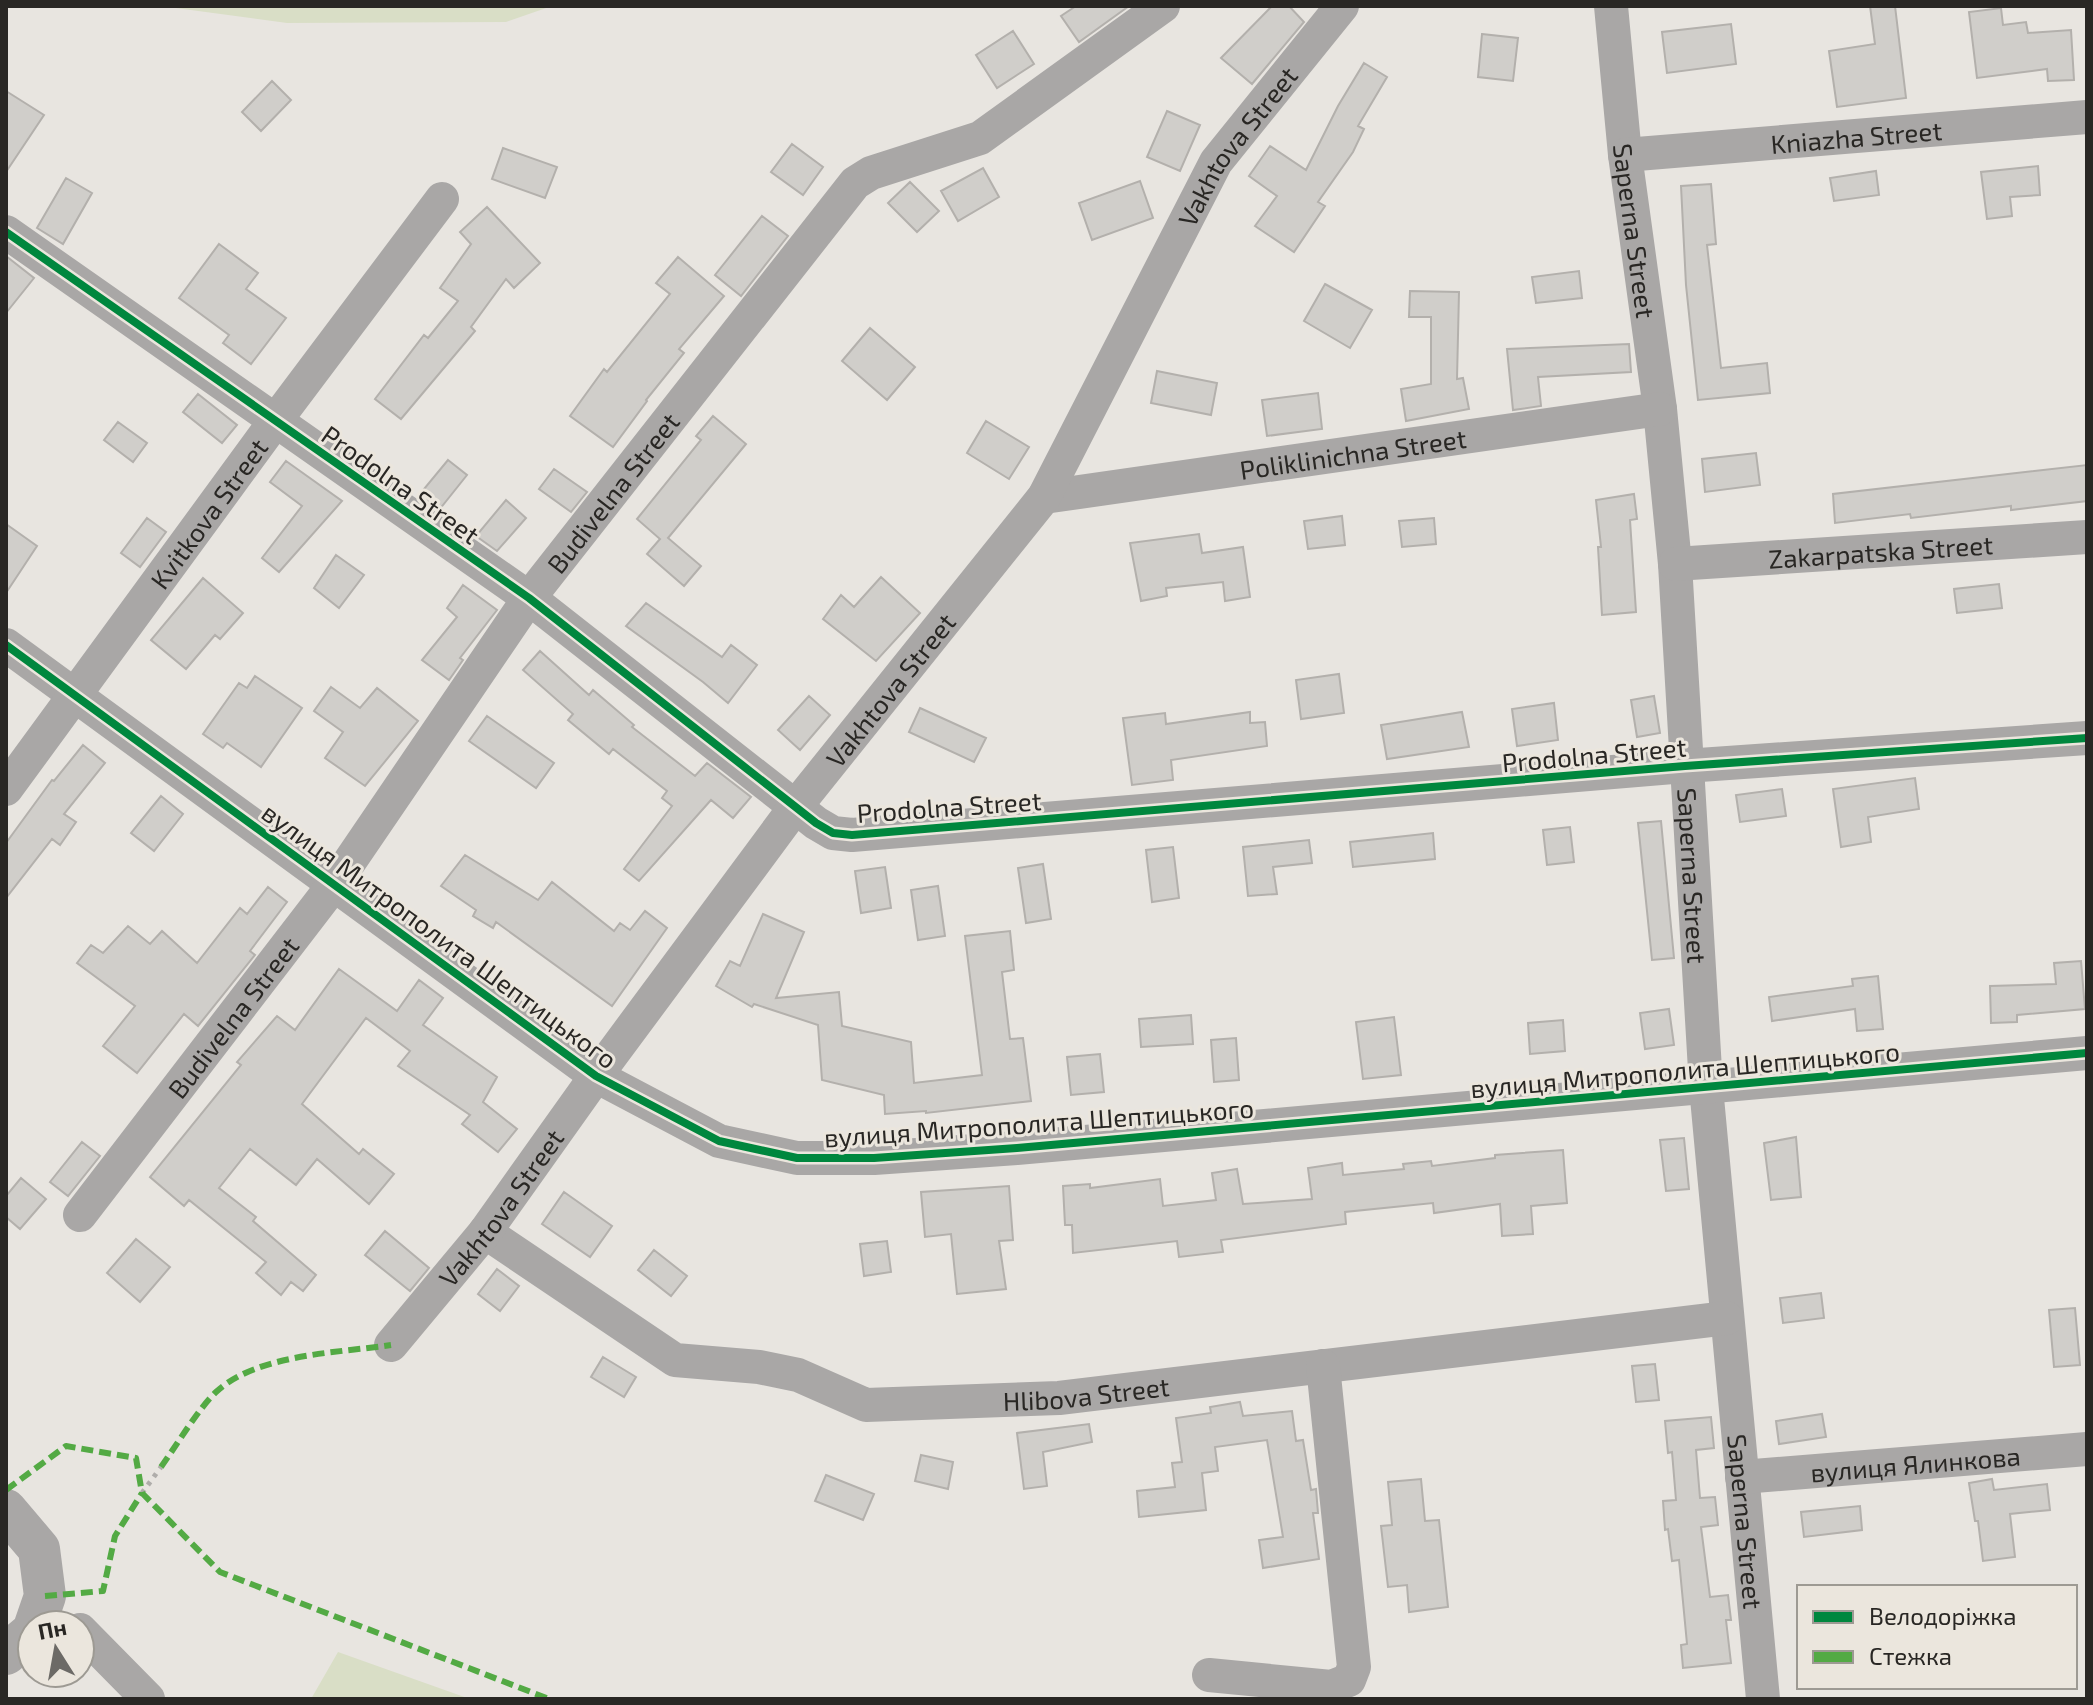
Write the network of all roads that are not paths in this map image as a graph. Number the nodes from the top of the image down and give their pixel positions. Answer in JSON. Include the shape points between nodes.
{"nodes":[{"id":1,"x":1163,"y":6,"type":"edge"},
{"id":2,"x":1342,"y":6,"type":"edge"},
{"id":3,"x":1611,"y":6,"type":"edge"},
{"id":4,"x":2087,"y":117,"type":"edge"},
{"id":5,"x":1625,"y":155,"type":"junction"},
{"id":6,"x":442,"y":199,"type":"dead end"},
{"id":7,"x":6,"y":232,"type":"edge"},
{"id":8,"x":1660,"y":409,"type":"junction"},
{"id":9,"x":276,"y":420,"type":"junction"},
{"id":10,"x":1044,"y":497,"type":"junction"},
{"id":11,"x":2087,"y":537,"type":"edge"},
{"id":12,"x":1675,"y":564,"type":"junction"},
{"id":13,"x":529,"y":598,"type":"junction"},
{"id":14,"x":6,"y":645,"type":"edge"},
{"id":15,"x":72,"y":696,"type":"junction"},
{"id":16,"x":2087,"y":738,"type":"edge"},
{"id":17,"x":1685,"y":766,"type":"junction"},
{"id":18,"x":6,"y":789,"type":"edge"},
{"id":19,"x":796,"y":806,"type":"junction"},
{"id":20,"x":335,"y":883,"type":"junction"},
{"id":21,"x":2087,"y":1053,"type":"edge"},
{"id":22,"x":596,"y":1076,"type":"junction"},
{"id":23,"x":1706,"y":1087,"type":"junction"},
{"id":24,"x":80,"y":1215,"type":"dead end"},
{"id":25,"x":485,"y":1232,"type":"junction"},
{"id":26,"x":1727,"y":1318,"type":"junction"},
{"id":27,"x":391,"y":1345,"type":"dead end"},
{"id":28,"x":1323,"y":1366,"type":"junction"},
{"id":29,"x":2087,"y":1449,"type":"edge"},
{"id":30,"x":1742,"y":1477,"type":"junction"},
{"id":31,"x":6,"y":1510,"type":"edge"},
{"id":32,"x":37,"y":1609,"type":"edge"},
{"id":33,"x":96,"y":1646,"type":"edge"},
{"id":34,"x":1209,"y":1675,"type":"dead end"},
{"id":35,"x":148,"y":1699,"type":"edge"},
{"id":36,"x":1763,"y":1699,"type":"edge"}],
"edges":[{"from":1,"to":13,"type":"street","name":"Budivelna Street","via":[[980,138],[879,170],[855,183]]},
{"from":2,"to":10,"type":"street","name":"Vakhtova Street","via":[[1216,162]]},
{"from":3,"to":5,"type":"street","name":"Saperna Street"},
{"from":4,"to":5,"type":"street","name":"Kniazha Street"},
{"from":5,"to":8,"type":"street","name":"Saperna Street"},
{"from":6,"to":9,"type":"street","name":"Kvitkova Street"},
{"from":7,"to":9,"type":"street","name":"Prodolna Street"},
{"from":8,"to":10,"type":"street","name":"Poliklinichna Street"},
{"from":8,"to":12,"type":"street","name":"Saperna Street"},
{"from":9,"to":13,"type":"street","name":"Prodolna Street"},
{"from":9,"to":15,"type":"street","name":"Kvitkova Street"},
{"from":10,"to":19,"type":"street","name":"Vakhtova Street"},
{"from":11,"to":12,"type":"street","name":"Zakarpatska Street"},
{"from":12,"to":17,"type":"street","name":"Saperna Street"},
{"from":13,"to":19,"type":"street","name":"Prodolna Street"},
{"from":13,"to":20,"type":"street","name":"Budivelna Street"},
{"from":14,"to":15,"type":"street","name":"вулиця Митрополита Шептицького"},
{"from":15,"to":18,"type":"street","name":"Kvitkova Street"},
{"from":15,"to":20,"type":"street","name":"вулиця Митрополита Шептицького"},
{"from":16,"to":17,"type":"street","name":"Prodolna Street"},
{"from":17,"to":19,"type":"street","name":"Prodolna Street","via":[[852,835],[833,833]]},
{"from":17,"to":23,"type":"street","name":"Saperna Street"},
{"from":19,"to":22,"type":"street","name":"Vakhtova Street"},
{"from":20,"to":22,"type":"street","name":"вулиця Митрополита Шептицького"},
{"from":20,"to":24,"type":"street","name":"Budivelna Street"},
{"from":21,"to":23,"type":"street","name":"вулиця Митрополита Шептицького"},
{"from":22,"to":23,"type":"street","name":"вулиця Митрополита Шептицького","via":[[719,1141],[797,1158],[1017,1148]]},
{"from":22,"to":25,"type":"street","name":"Vakhtova Street"},
{"from":23,"to":26,"type":"street","name":"Saperna Street"},
{"from":25,"to":27,"type":"street","name":"Vakhtova Street"},
{"from":25,"to":28,"type":"street","name":"Hlibova Street","via":[[675,1360],[798,1375],[866,1405],[1059,1398]]},
{"from":26,"to":28,"type":"street","name":"Hlibova Street"},
{"from":26,"to":30,"type":"street","name":"Saperna Street"},
{"from":28,"to":34,"type":"street","via":[[1354,1667],[1349,1680],[1331,1687]]},
{"from":29,"to":30,"type":"street","name":"вулиця Ялинкова"},
{"from":30,"to":36,"type":"street","name":"Saperna Street"},
{"from":31,"to":32,"type":"street","via":[[39,1549]]},
{"from":33,"to":35,"type":"street"}]}
